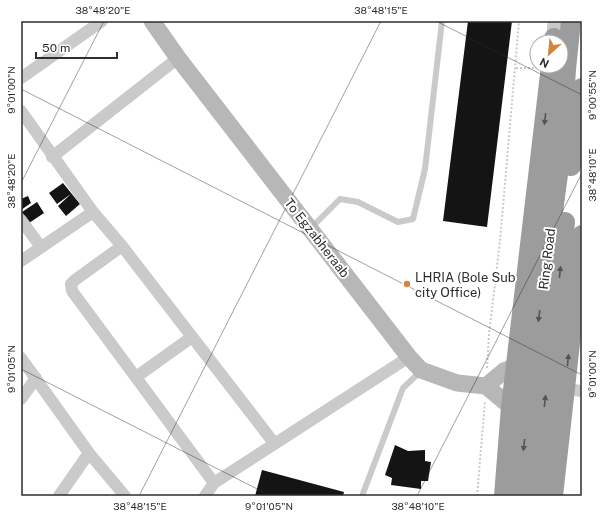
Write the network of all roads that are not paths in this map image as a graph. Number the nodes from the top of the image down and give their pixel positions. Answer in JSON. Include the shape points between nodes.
{"nodes":[{"id":1,"x":102,"y":21,"type":"edge"},
{"id":2,"x":152,"y":21,"type":"edge"},
{"id":3,"x":442,"y":21,"type":"edge"},
{"id":4,"x":572,"y":21,"type":"edge"},
{"id":5,"x":178,"y":58,"type":"junction"},
{"id":6,"x":552,"y":74,"type":"edge"},
{"id":7,"x":554,"y":74,"type":"edge"},
{"id":8,"x":21,"y":78,"type":"edge"},
{"id":9,"x":582,"y":88,"type":"edge"},
{"id":10,"x":21,"y":111,"type":"edge"},
{"id":11,"x":560,"y":139,"type":"junction"},
{"id":12,"x":52,"y":157,"type":"junction"},
{"id":13,"x":93,"y":212,"type":"junction"},
{"id":14,"x":21,"y":220,"type":"edge"},
{"id":15,"x":310,"y":229,"type":"junction"},
{"id":16,"x":122,"y":246,"type":"junction"},
{"id":17,"x":41,"y":247,"type":"junction"},
{"id":18,"x":581,"y":247,"type":"edge"},
{"id":19,"x":21,"y":261,"type":"edge"},
{"id":20,"x":578,"y":302,"type":"edge"},
{"id":21,"x":192,"y":337,"type":"junction"},
{"id":22,"x":21,"y":358,"type":"edge"},
{"id":23,"x":409,"y":358,"type":"junction"},
{"id":24,"x":517,"y":366,"type":"junction"},
{"id":25,"x":421,"y":370,"type":"junction"},
{"id":26,"x":36,"y":378,"type":"junction"},
{"id":27,"x":136,"y":378,"type":"junction"},
{"id":28,"x":486,"y":386,"type":"junction"},
{"id":29,"x":574,"y":390,"type":"edge"},
{"id":30,"x":21,"y":399,"type":"edge"},
{"id":31,"x":511,"y":407,"type":"junction"},
{"id":32,"x":274,"y":443,"type":"junction"},
{"id":33,"x":90,"y":453,"type":"junction"},
{"id":34,"x":214,"y":483,"type":"junction"},
{"id":35,"x":550,"y":495,"type":"edge"},
{"id":36,"x":59,"y":496,"type":"edge"},
{"id":37,"x":125,"y":496,"type":"edge"},
{"id":38,"x":205,"y":496,"type":"edge"},
{"id":39,"x":362,"y":496,"type":"edge"},
{"id":40,"x":504,"y":496,"type":"edge"},
{"id":41,"x":519,"y":496,"type":"edge"}],
"edges":[{"from":1,"to":8,"type":"street"},
{"from":2,"to":5,"type":"main road","name":"To Egzabheraab"},
{"from":3,"to":15,"type":"lane","via":[[425,169],[420,199],[413,219],[398,222],[358,202],[340,199]]},
{"from":4,"to":11,"type":"highway","name":"Ring Road"},
{"from":5,"to":12,"type":"street"},
{"from":5,"to":15,"type":"main road","name":"To Egzabheraab"},
{"from":6,"to":24,"type":"highway","one_way":true,"via":[[523,298]]},
{"from":7,"to":11,"type":"highway"},
{"from":35,"to":9,"type":"highway","name":"Ring Road","one_way":true,"via":[[572,156]]},
{"from":10,"to":12,"type":"street"},
{"from":11,"to":41,"type":"highway","name":"Ring Road","one_way":true,"via":[[561,152],[535,346]]},
{"from":12,"to":13,"type":"street"},
{"from":13,"to":16,"type":"street"},
{"from":13,"to":17,"type":"street"},
{"from":14,"to":17,"type":"street"},
{"from":15,"to":23,"type":"main road","name":"To Egzabheraab"},
{"from":16,"to":21,"type":"street"},
{"from":16,"to":27,"type":"street","via":[[71,284],[72,291]]},
{"from":17,"to":19,"type":"street"},
{"from":18,"to":20,"type":"highway"},
{"from":29,"to":20,"type":"highway","one_way":true},
{"from":21,"to":27,"type":"street"},
{"from":21,"to":32,"type":"street"},
{"from":22,"to":26,"type":"street"},
{"from":23,"to":25,"type":"main road","name":"To Egzabheraab"},
{"from":23,"to":32,"type":"street"},
{"from":24,"to":28,"type":"main road","via":[[504,371]]},
{"from":24,"to":31,"type":"highway"},
{"from":25,"to":28,"type":"main road","name":"To Egzabheraab","via":[[457,383]]},
{"from":25,"to":39,"type":"lane","via":[[403,388]]},
{"from":26,"to":30,"type":"street"},
{"from":26,"to":33,"type":"street"},
{"from":27,"to":34,"type":"street"},
{"from":28,"to":31,"type":"main road"},
{"from":29,"to":35,"type":"highway"},
{"from":31,"to":40,"type":"highway"},
{"from":32,"to":34,"type":"street"},
{"from":33,"to":36,"type":"street"},
{"from":33,"to":37,"type":"street"},
{"from":34,"to":38,"type":"street"}]}
